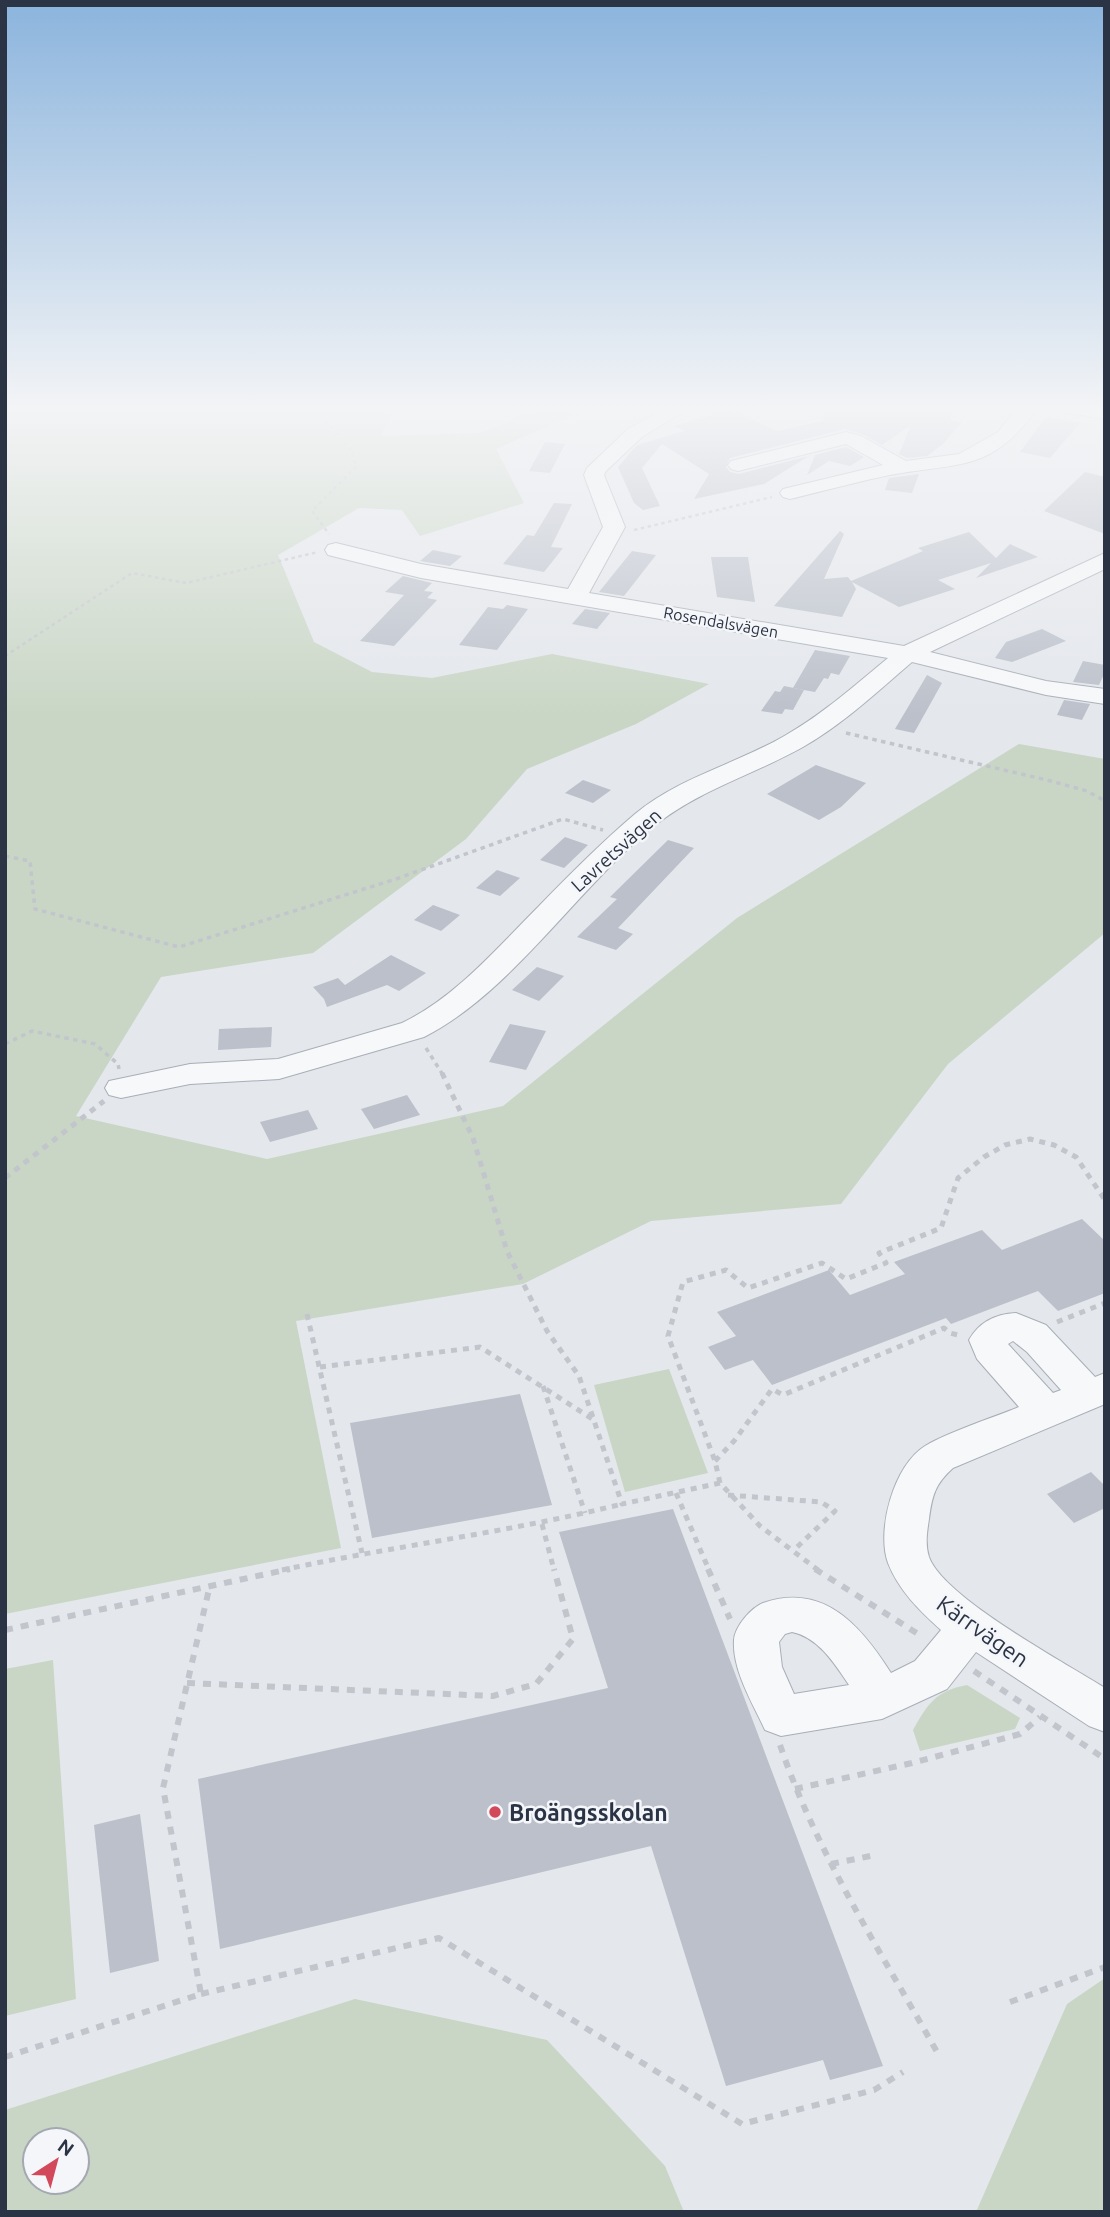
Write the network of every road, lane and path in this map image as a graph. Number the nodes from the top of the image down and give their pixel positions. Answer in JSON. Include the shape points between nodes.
{"nodes":[{"id":1,"x":314,"y":509,"type":"edge"},
{"id":2,"x":607,"y":509,"type":"edge"},
{"id":3,"x":721,"y":509,"type":"edge"},
{"id":4,"x":613,"y":531,"type":"junction"},
{"id":5,"x":335,"y":549,"type":"junction"},
{"id":6,"x":1105,"y":560,"type":"edge"},
{"id":7,"x":575,"y":597,"type":"junction"},
{"id":8,"x":907,"y":654,"type":"junction"},
{"id":9,"x":5,"y":656,"type":"edge"},
{"id":10,"x":1105,"y":697,"type":"edge"},
{"id":11,"x":818,"y":726,"type":"junction"},
{"id":12,"x":1105,"y":801,"type":"edge"},
{"id":13,"x":628,"y":836,"type":"junction"},
{"id":14,"x":5,"y":856,"type":"edge"},
{"id":15,"x":413,"y":1030,"type":"junction"},
{"id":16,"x":5,"y":1044,"type":"edge"},
{"id":17,"x":121,"y":1088,"type":"junction"},
{"id":18,"x":5,"y":1178,"type":"edge"},
{"id":19,"x":1105,"y":1200,"type":"edge"},
{"id":20,"x":307,"y":1314,"type":"dead end"},
{"id":21,"x":966,"y":1336,"type":"dead end"},
{"id":22,"x":320,"y":1367,"type":"junction"},
{"id":23,"x":543,"y":1386,"type":"junction"},
{"id":24,"x":1097,"y":1392,"type":"edge"},
{"id":25,"x":1047,"y":1412,"type":"junction"},
{"id":26,"x":594,"y":1420,"type":"junction"},
{"id":27,"x":715,"y":1461,"type":"junction"},
{"id":28,"x":720,"y":1483,"type":"junction"},
{"id":29,"x":676,"y":1493,"type":"junction"},
{"id":30,"x":727,"y":1494,"type":"junction"},
{"id":31,"x":622,"y":1504,"type":"junction"},
{"id":32,"x":585,"y":1513,"type":"junction"},
{"id":33,"x":542,"y":1524,"type":"junction"},
{"id":34,"x":793,"y":1551,"type":"junction"},
{"id":35,"x":362,"y":1553,"type":"junction"},
{"id":36,"x":210,"y":1585,"type":"junction"},
{"id":37,"x":732,"y":1624,"type":"dead end"},
{"id":38,"x":5,"y":1630,"type":"edge"},
{"id":39,"x":960,"y":1639,"type":"junction"},
{"id":40,"x":187,"y":1683,"type":"junction"},
{"id":41,"x":882,"y":1699,"type":"dead end"},
{"id":42,"x":1105,"y":1712,"type":"edge"},
{"id":43,"x":1040,"y":1717,"type":"junction"},
{"id":44,"x":775,"y":1734,"type":"dead end"},
{"id":45,"x":1105,"y":1759,"type":"edge"},
{"id":46,"x":795,"y":1788,"type":"junction"},
{"id":47,"x":875,"y":1855,"type":"dead end"},
{"id":48,"x":831,"y":1864,"type":"junction"},
{"id":49,"x":1105,"y":1967,"type":"edge"},
{"id":50,"x":201,"y":1994,"type":"junction"},
{"id":51,"x":1010,"y":2003,"type":"dead end"},
{"id":52,"x":937,"y":2052,"type":"dead end"},
{"id":53,"x":5,"y":2057,"type":"edge"},
{"id":54,"x":903,"y":2072,"type":"dead end"}],
"edges":[{"from":1,"to":5,"type":"path"},
{"from":2,"to":4,"type":"street"},
{"from":3,"to":4,"type":"path"},
{"from":4,"to":7,"type":"street"},
{"from":5,"to":7,"type":"street","name":"Rosendalsvägen","via":[[421,571]]},
{"from":5,"to":9,"type":"path","via":[[186,583],[132,573]]},
{"from":6,"to":8,"type":"street","name":"Lavretsvägen"},
{"from":7,"to":8,"type":"street","name":"Rosendalsvägen"},
{"from":8,"to":10,"type":"street","name":"Rosendalsvägen","via":[[1046,688]]},
{"from":8,"to":11,"type":"street","name":"Lavretsvägen"},
{"from":11,"to":12,"type":"path","via":[[1051,780]]},
{"from":11,"to":13,"type":"street","name":"Lavretsvägen","via":[[674,798]]},
{"from":13,"to":14,"type":"path","via":[[563,819],[179,947],[35,909],[30,861]]},
{"from":13,"to":15,"type":"street","name":"Lavretsvägen","via":[[493,971]]},
{"from":15,"to":17,"type":"street","name":"Lavretsvägen","via":[[279,1069],[190,1074]]},
{"from":15,"to":26,"type":"path","via":[[448,1083],[473,1138],[507,1251],[547,1331],[579,1376]]},
{"from":16,"to":17,"type":"path","via":[[32,1031],[95,1044],[118,1064]]},
{"from":17,"to":18,"type":"path"},
{"from":19,"to":27,"type":"path","via":[[1076,1157],[1054,1144],[1030,1139],[1005,1144],[957,1178],[941,1228],[879,1254],[886,1263],[846,1279],[822,1263],[748,1288],[726,1270],[683,1282],[668,1336]]},
{"from":20,"to":22,"type":"path"},
{"from":21,"to":27,"type":"path","via":[[944,1328],[783,1395],[772,1390]]},
{"from":22,"to":23,"type":"path","via":[[480,1347]]},
{"from":22,"to":35,"type":"path"},
{"from":23,"to":26,"type":"path"},
{"from":23,"to":32,"type":"path"},
{"from":24,"to":25,"type":"street","name":"Kärrvägen"},
{"from":24,"to":25,"type":"street","via":[[1030,1331],[1014,1326],[996,1331],[988,1340],[990,1349]]},
{"from":25,"to":39,"type":"street","name":"Kärrvägen","via":[[939,1457],[923,1471],[912,1494],[905,1540],[909,1562]]},
{"from":26,"to":31,"type":"path"},
{"from":27,"to":28,"type":"path"},
{"from":28,"to":29,"type":"path"},
{"from":28,"to":30,"type":"path"},
{"from":29,"to":31,"type":"path"},
{"from":29,"to":37,"type":"path"},
{"from":30,"to":34,"type":"path"},
{"from":30,"to":34,"type":"path","via":[[821,1502],[835,1511]]},
{"from":31,"to":32,"type":"path"},
{"from":32,"to":33,"type":"path"},
{"from":33,"to":35,"type":"path"},
{"from":33,"to":40,"type":"path","via":[[573,1639],[536,1685],[493,1696]]},
{"from":34,"to":39,"type":"path"},
{"from":35,"to":36,"type":"path"},
{"from":36,"to":38,"type":"path"},
{"from":36,"to":40,"type":"path"},
{"from":39,"to":41,"type":"street","via":[[931,1675]]},
{"from":39,"to":42,"type":"street","name":"Kärrvägen"},
{"from":39,"to":43,"type":"path"},
{"from":40,"to":50,"type":"path","via":[[163,1788]]},
{"from":43,"to":45,"type":"path"},
{"from":43,"to":46,"type":"path","via":[[1020,1734]]},
{"from":44,"to":46,"type":"path"},
{"from":46,"to":48,"type":"path"},
{"from":47,"to":48,"type":"path"},
{"from":48,"to":52,"type":"path"},
{"from":49,"to":51,"type":"path"},
{"from":50,"to":53,"type":"path"},
{"from":50,"to":54,"type":"path","via":[[439,1938],[742,2124],[874,2090]]}]}
